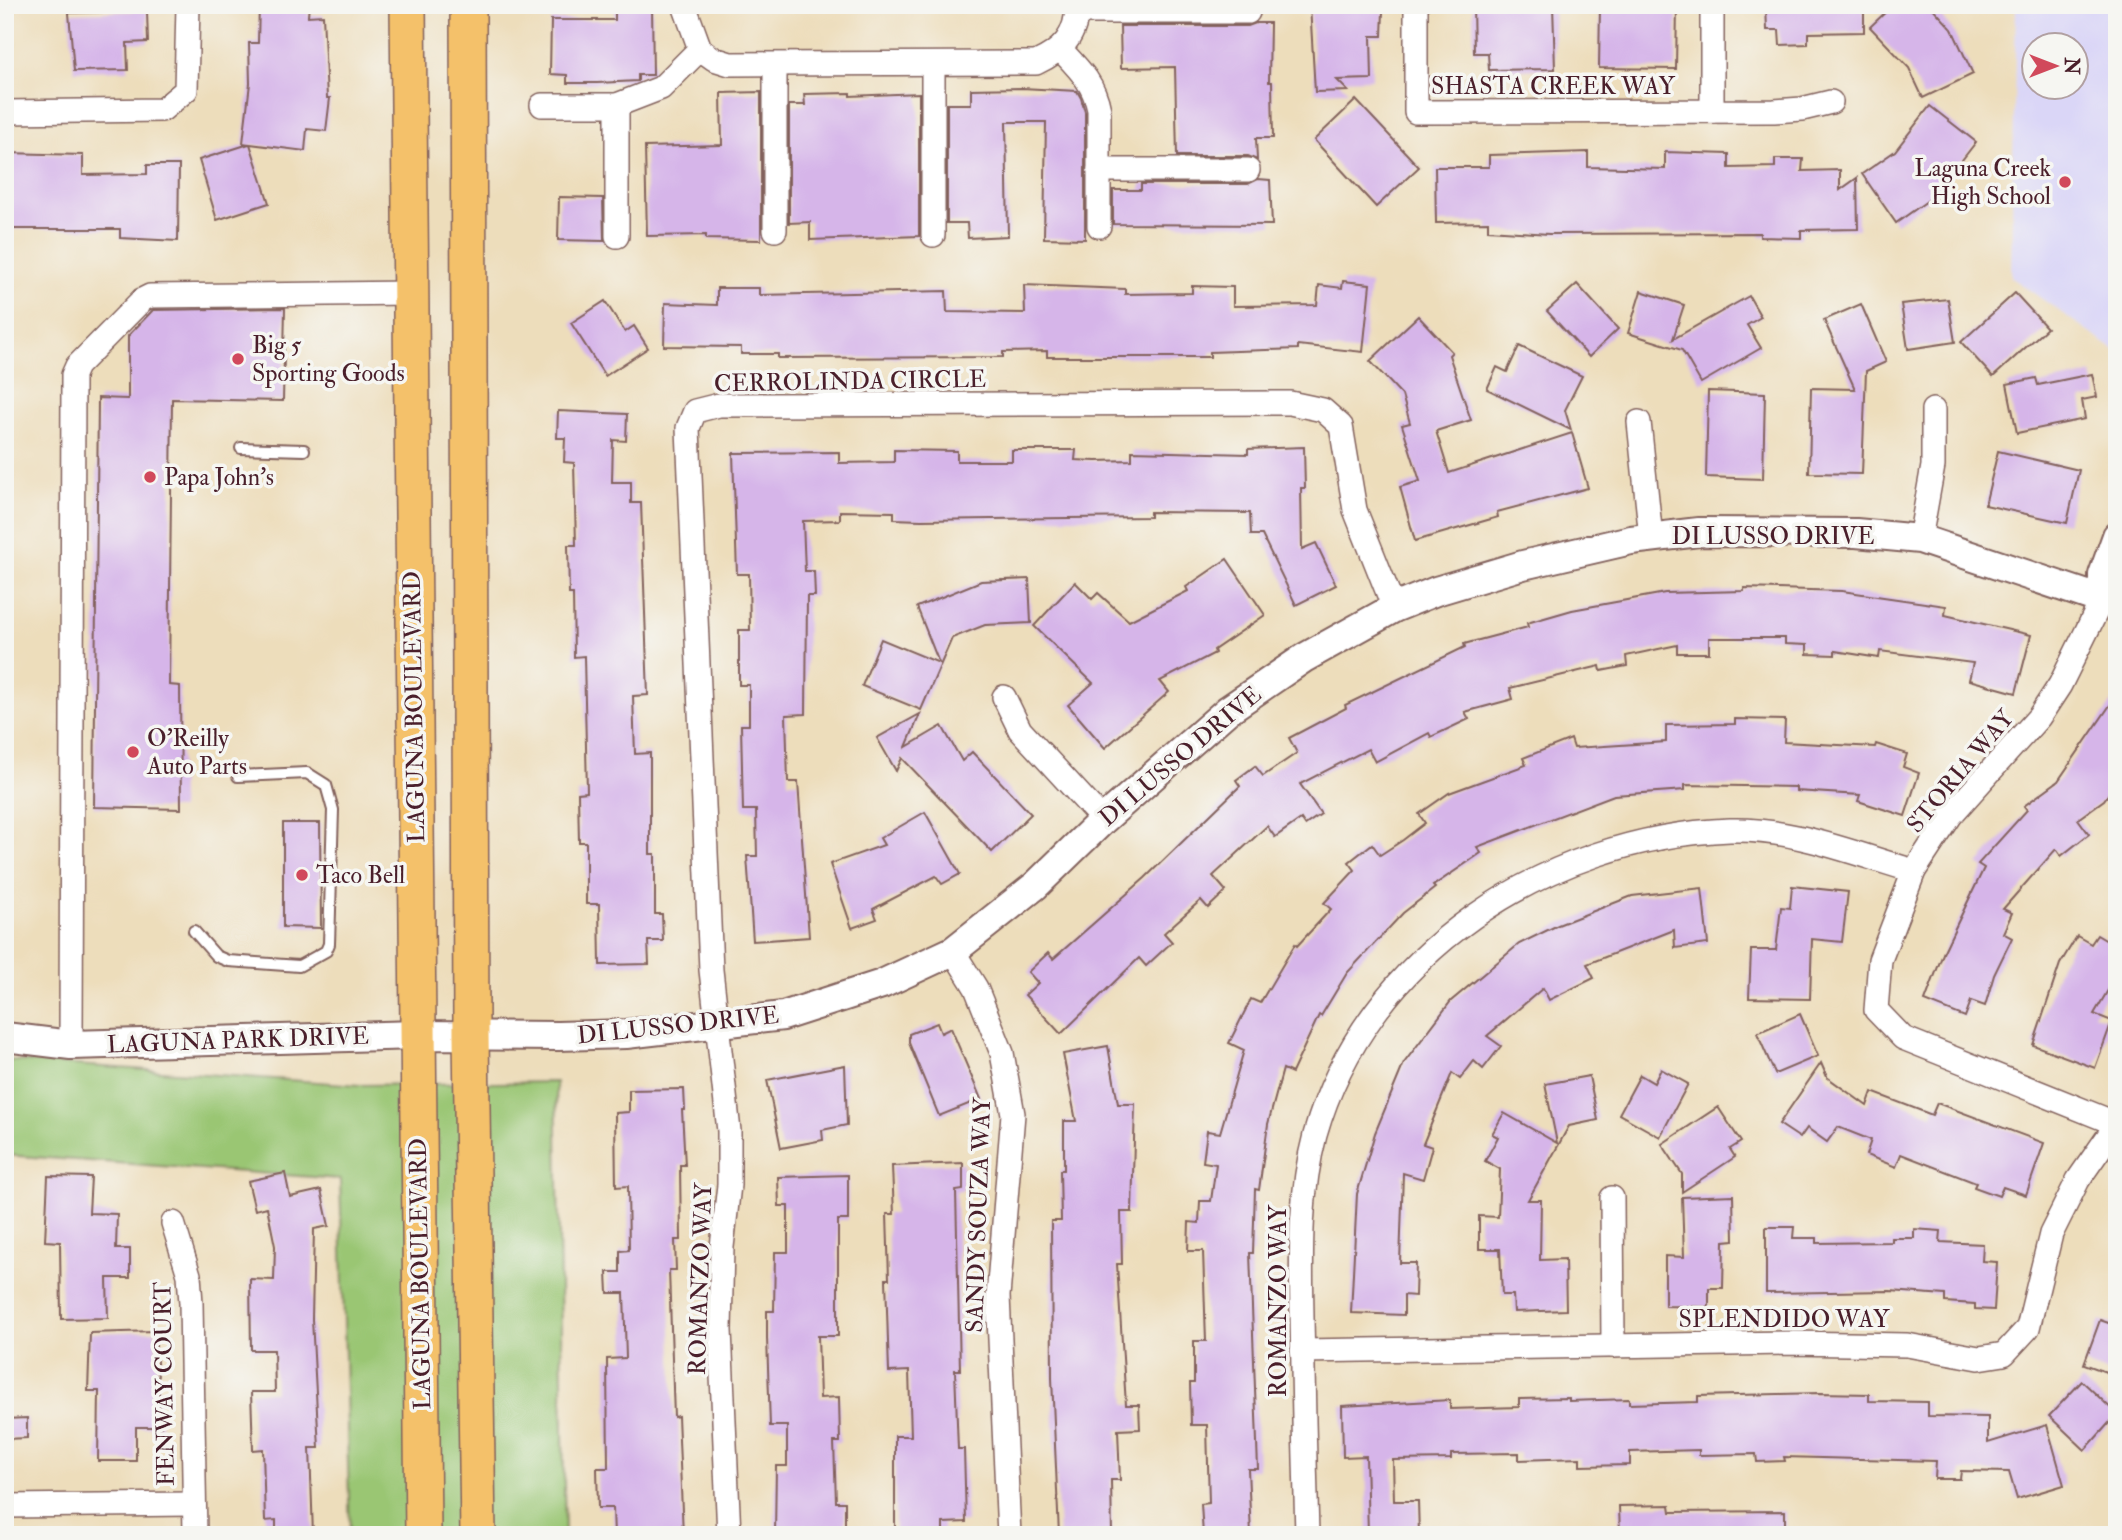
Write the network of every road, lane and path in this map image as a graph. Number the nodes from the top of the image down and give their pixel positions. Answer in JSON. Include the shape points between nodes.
{"nodes":[{"id":1,"x":188,"y":5,"type":"edge"},
{"id":2,"x":408,"y":5,"type":"edge"},
{"id":3,"x":468,"y":5,"type":"edge"},
{"id":4,"x":684,"y":5,"type":"edge"},
{"id":5,"x":1416,"y":5,"type":"edge"},
{"id":6,"x":1712,"y":5,"type":"edge"},
{"id":7,"x":1077,"y":9,"type":"edge"},
{"id":8,"x":1248,"y":12,"type":"dead end"},
{"id":9,"x":700,"y":49,"type":"junction"},
{"id":10,"x":1061,"y":50,"type":"junction"},
{"id":11,"x":933,"y":64,"type":"junction"},
{"id":12,"x":775,"y":65,"type":"junction"},
{"id":13,"x":1831,"y":102,"type":"dead end"},
{"id":14,"x":542,"y":105,"type":"dead end"},
{"id":15,"x":617,"y":105,"type":"junction"},
{"id":16,"x":1712,"y":111,"type":"junction"},
{"id":17,"x":5,"y":112,"type":"edge"},
{"id":18,"x":1099,"y":170,"type":"junction"},
{"id":19,"x":1248,"y":170,"type":"dead end"},
{"id":20,"x":1099,"y":226,"type":"dead end"},
{"id":21,"x":775,"y":230,"type":"dead end"},
{"id":22,"x":933,"y":235,"type":"dead end"},
{"id":23,"x":617,"y":236,"type":"dead end"},
{"id":24,"x":410,"y":293,"type":"junction"},
{"id":25,"x":1933,"y":410,"type":"dead end"},
{"id":26,"x":1639,"y":422,"type":"dead end"},
{"id":27,"x":241,"y":448,"type":"dead end"},
{"id":28,"x":304,"y":450,"type":"dead end"},
{"id":29,"x":2117,"y":536,"type":"edge"},
{"id":30,"x":1651,"y":538,"type":"junction"},
{"id":31,"x":1920,"y":539,"type":"junction"},
{"id":32,"x":2110,"y":601,"type":"edge"},
{"id":33,"x":1394,"y":608,"type":"junction"},
{"id":34,"x":1004,"y":697,"type":"dead end"},
{"id":35,"x":238,"y":776,"type":"dead end"},
{"id":36,"x":1103,"y":820,"type":"junction"},
{"id":37,"x":1914,"y":871,"type":"junction"},
{"id":38,"x":194,"y":931,"type":"dead end"},
{"id":39,"x":953,"y":951,"type":"junction"},
{"id":40,"x":717,"y":1026,"type":"junction"},
{"id":41,"x":417,"y":1035,"type":"junction"},
{"id":42,"x":471,"y":1035,"type":"junction"},
{"id":43,"x":5,"y":1037,"type":"edge"},
{"id":44,"x":71,"y":1045,"type":"junction"},
{"id":45,"x":2117,"y":1124,"type":"edge"},
{"id":46,"x":1612,"y":1198,"type":"dead end"},
{"id":47,"x":173,"y":1223,"type":"dead end"},
{"id":48,"x":1613,"y":1346,"type":"junction"},
{"id":49,"x":1302,"y":1351,"type":"junction"},
{"id":50,"x":193,"y":1504,"type":"junction"},
{"id":51,"x":5,"y":1506,"type":"edge"},
{"id":52,"x":195,"y":1535,"type":"edge"},
{"id":53,"x":423,"y":1535,"type":"edge"},
{"id":54,"x":478,"y":1535,"type":"edge"},
{"id":55,"x":729,"y":1535,"type":"edge"},
{"id":56,"x":1009,"y":1535,"type":"edge"},
{"id":57,"x":1307,"y":1535,"type":"edge"}],
"edges":[{"from":1,"to":17,"type":"street","via":[[186,90],[162,110]]},
{"from":2,"to":24,"type":"main road","name":"LAGUNA BOULEVARD"},
{"from":3,"to":42,"type":"main road"},
{"from":4,"to":9,"type":"street"},
{"from":5,"to":16,"type":"street","name":"SHASTA CREEK WAY","via":[[1416,113]]},
{"from":6,"to":16,"type":"street"},
{"from":7,"to":8,"type":"street"},
{"from":7,"to":10,"type":"street","via":[[1071,36]]},
{"from":9,"to":12,"type":"street","via":[[730,64]]},
{"from":9,"to":15,"type":"street","via":[[660,88]]},
{"from":10,"to":11,"type":"street","via":[[1036,63]]},
{"from":10,"to":18,"type":"street","via":[[1087,76],[1096,93]]},
{"from":11,"to":12,"type":"street"},
{"from":11,"to":22,"type":"street"},
{"from":12,"to":21,"type":"street"},
{"from":13,"to":16,"type":"street","via":[[1802,109]]},
{"from":14,"to":15,"type":"street"},
{"from":15,"to":23,"type":"street"},
{"from":18,"to":19,"type":"street"},
{"from":18,"to":20,"type":"street"},
{"from":24,"to":41,"type":"main road","name":"LAGUNA BOULEVARD"},
{"from":24,"to":44,"type":"street","via":[[150,296],[76,366]]},
{"from":25,"to":31,"type":"street","via":[[1933,466]]},
{"from":26,"to":30,"type":"street"},
{"from":27,"to":28,"type":"lane"},
{"from":29,"to":32,"type":"street","via":[[2103,575]]},
{"from":30,"to":31,"type":"street","name":"DI LUSSO DRIVE","via":[[1699,531],[1763,531]]},
{"from":30,"to":33,"type":"street","name":"DI LUSSO DRIVE","via":[[1523,565]]},
{"from":31,"to":32,"type":"street","name":"DI LUSSO DRIVE"},
{"from":32,"to":37,"type":"street","name":"STORIA WAY","via":[[2039,717],[1951,815]]},
{"from":33,"to":36,"type":"street","name":"DI LUSSO DRIVE","via":[[1304,658],[1228,709]]},
{"from":33,"to":40,"type":"street","name":"CERROLINDA CIRCLE","via":[[1355,510],[1341,426],[1323,410],[1276,403],[719,405],[695,411],[688,441],[701,797]]},
{"from":34,"to":36,"type":"street","via":[[1020,730]]},
{"from":35,"to":38,"type":"lane","via":[[307,773],[326,785],[333,810],[326,951],[299,966],[228,961],[216,956]]},
{"from":36,"to":39,"type":"street","name":"DI LUSSO DRIVE","via":[[1035,886]]},
{"from":37,"to":45,"type":"street","name":"STORIA WAY","via":[[1880,960],[1876,1010],[1903,1038]]},
{"from":37,"to":49,"type":"street","name":"ROMANZO WAY","via":[[1763,833],[1732,830],[1679,835],[1632,842],[1577,860],[1522,886],[1462,923],[1415,964],[1373,1016],[1341,1072],[1316,1134],[1302,1208]]},
{"from":39,"to":40,"type":"street","name":"DI LUSSO DRIVE","via":[[882,985],[783,1016]]},
{"from":39,"to":56,"type":"street","name":"SANDY SOUZA WAY","via":[[976,988],[999,1044],[1013,1114],[998,1296]]},
{"from":40,"to":42,"type":"street","name":"DI LUSSO DRIVE","via":[[626,1034]]},
{"from":40,"to":55,"type":"street","name":"ROMANZO WAY","via":[[729,1131],[720,1330]]},
{"from":41,"to":42,"type":"street","name":"LAGUNA PARK DRIVE"},
{"from":41,"to":44,"type":"street","name":"LAGUNA PARK DRIVE"},
{"from":41,"to":53,"type":"main road","name":"LAGUNA BOULEVARD"},
{"from":42,"to":54,"type":"main road"},
{"from":43,"to":44,"type":"street","name":"LAGUNA PARK DRIVE"},
{"from":45,"to":48,"type":"street","name":"SPLENDIDO WAY","via":[[2078,1180],[2051,1234],[2028,1328],[2004,1354],[1979,1358],[1907,1345]]},
{"from":46,"to":48,"type":"street"},
{"from":47,"to":50,"type":"street","name":"FENWAY COURT","via":[[189,1275],[191,1303]]},
{"from":48,"to":49,"type":"street","name":"SPLENDIDO WAY"},
{"from":49,"to":57,"type":"street","name":"ROMANZO WAY"},
{"from":50,"to":51,"type":"street"},
{"from":50,"to":52,"type":"street","name":"FENWAY COURT"}]}
